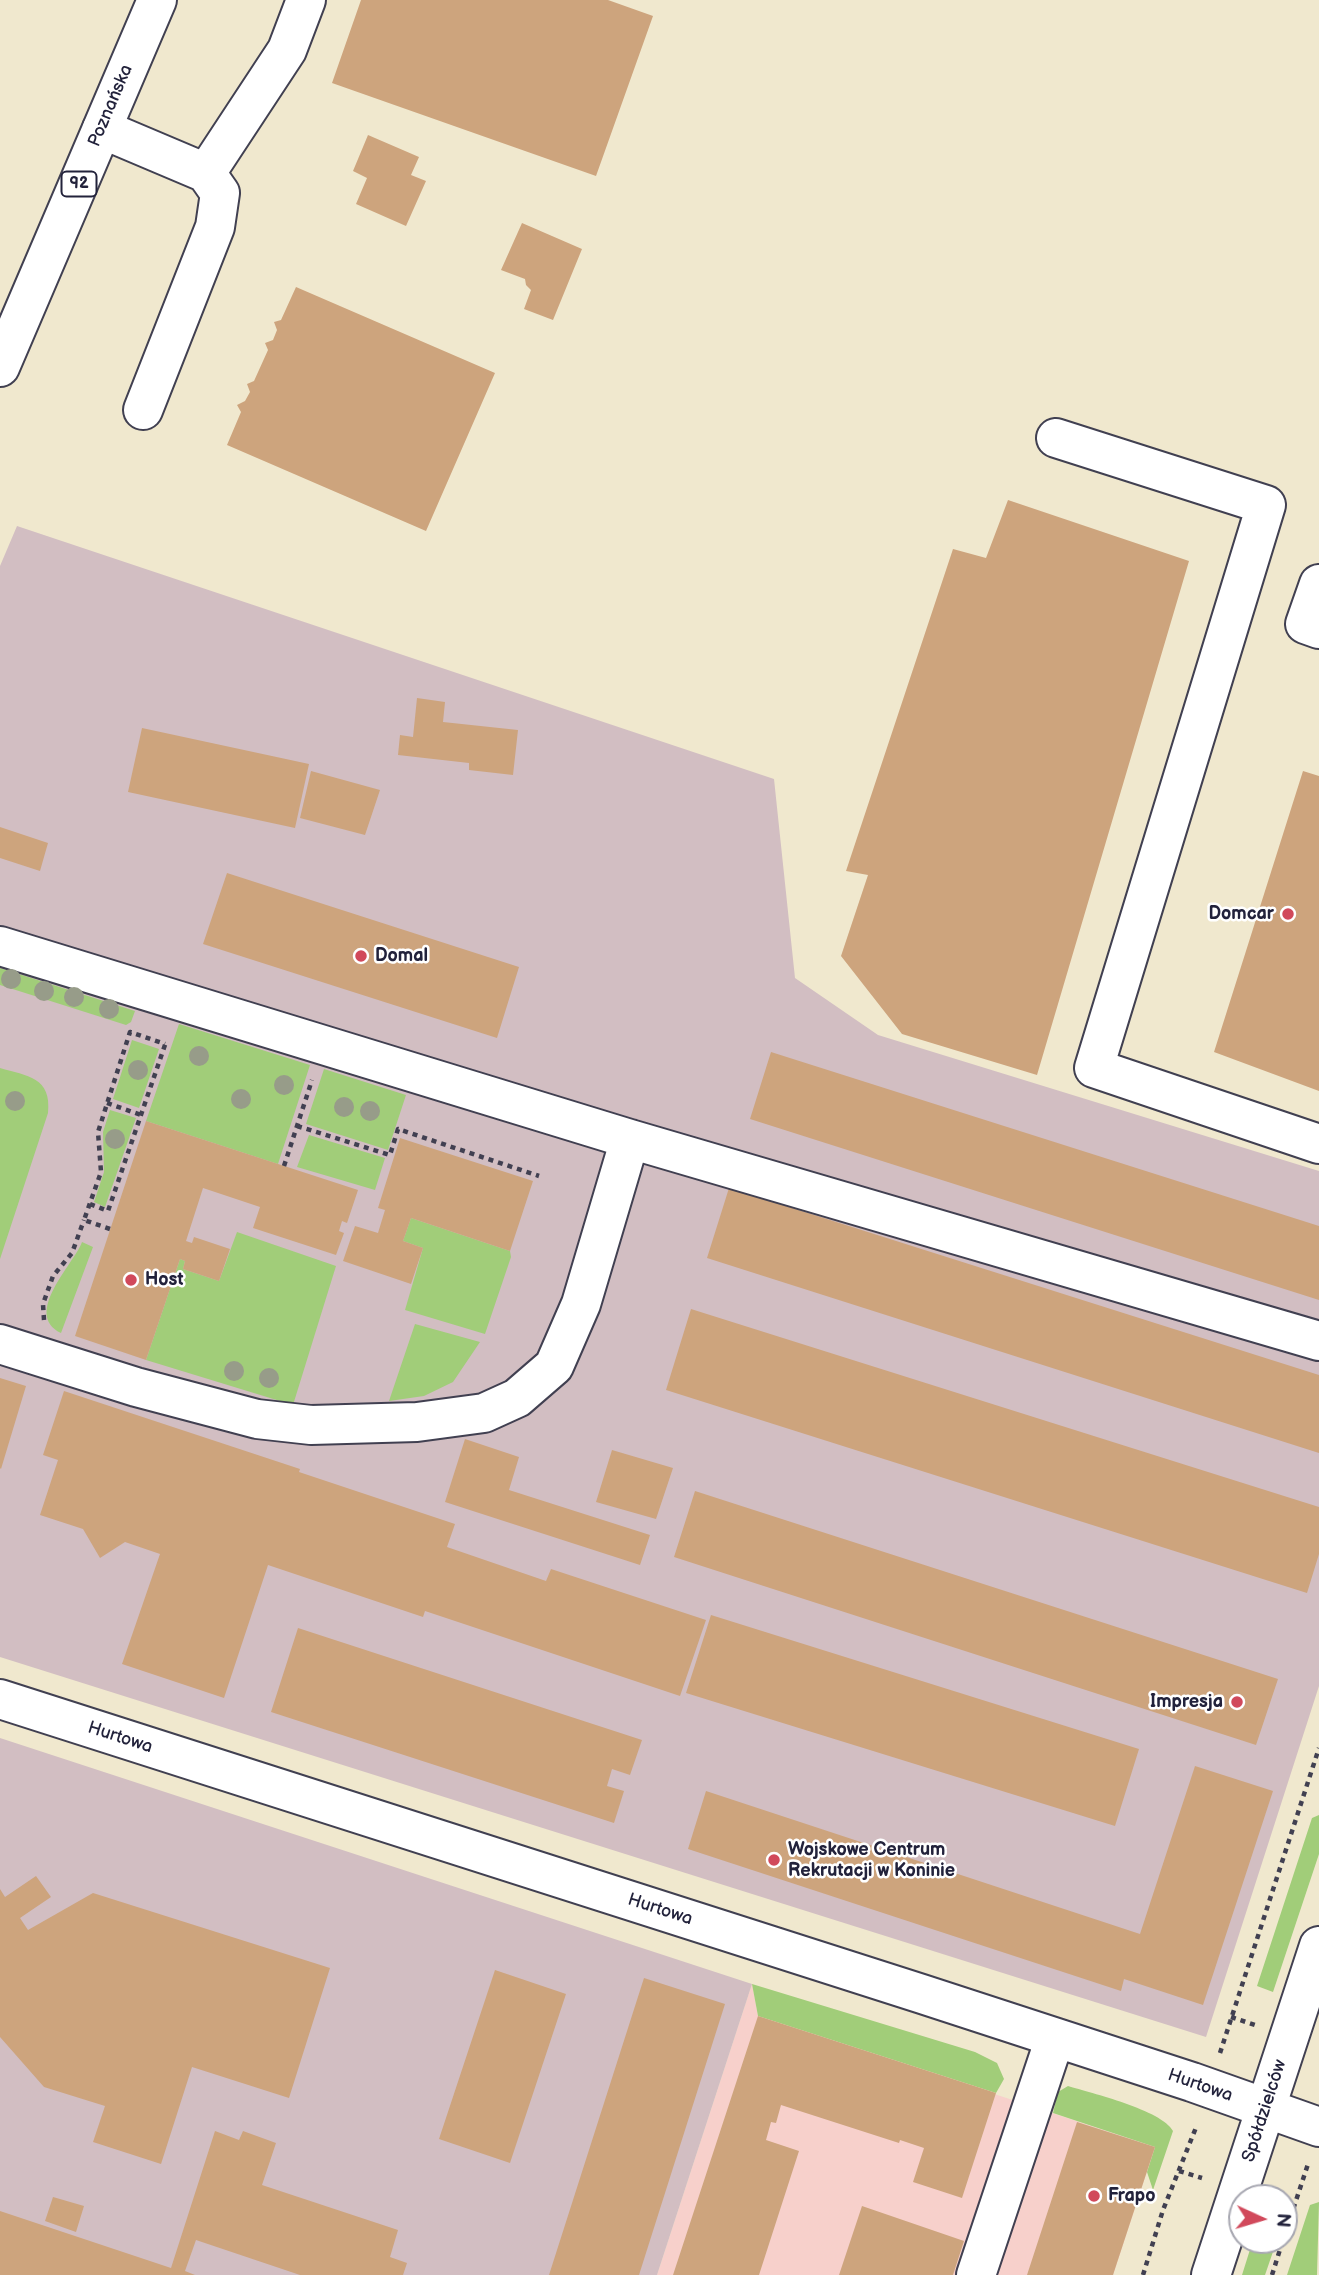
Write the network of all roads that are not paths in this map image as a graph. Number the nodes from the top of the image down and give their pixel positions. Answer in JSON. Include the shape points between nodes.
{"nodes":[{"id":1,"x":157,"y":0,"type":"edge"},
{"id":2,"x":306,"y":0,"type":"edge"},
{"id":3,"x":102,"y":129,"type":"junction"},
{"id":4,"x":206,"y":173,"type":"junction"},
{"id":5,"x":0,"y":367,"type":"edge"},
{"id":6,"x":143,"y":410,"type":"dead end"},
{"id":7,"x":1056,"y":438,"type":"dead end"},
{"id":8,"x":1319,"y":584,"type":"edge"},
{"id":9,"x":1319,"y":629,"type":"edge"},
{"id":10,"x":0,"y":946,"type":"edge"},
{"id":11,"x":630,"y":1139,"type":"junction"},
{"id":12,"x":1319,"y":1144,"type":"edge"},
{"id":13,"x":1319,"y":1341,"type":"edge"},
{"id":14,"x":0,"y":1344,"type":"edge"},
{"id":15,"x":0,"y":1699,"type":"edge"},
{"id":16,"x":1319,"y":1946,"type":"edge"},
{"id":17,"x":1055,"y":2038,"type":"junction"},
{"id":18,"x":1266,"y":2109,"type":"junction"},
{"id":19,"x":1315,"y":2141,"type":"edge"},
{"id":20,"x":976,"y":2275,"type":"edge"},
{"id":21,"x":1212,"y":2275,"type":"edge"}],
"edges":[{"from":1,"to":3,"type":"street","name":"Poznańska","number":"92"},
{"from":2,"to":4,"type":"street","via":[[287,50]]},
{"from":3,"to":4,"type":"street"},
{"from":3,"to":5,"type":"street","name":"Poznańska","number":"92"},
{"from":4,"to":6,"type":"street","via":[[220,193],[215,227]]},
{"from":7,"to":12,"type":"street","via":[[1266,505],[1094,1068]]},
{"from":8,"to":9,"type":"street","via":[[1305,624]]},
{"from":10,"to":11,"type":"street"},
{"from":11,"to":13,"type":"street"},
{"from":11,"to":14,"type":"street","via":[[581,1304],[554,1366],[517,1398],[484,1413],[417,1422],[311,1426],[257,1419]]},
{"from":15,"to":17,"type":"street","name":"Hurtowa"},
{"from":16,"to":18,"type":"street","name":"Spółdzielców"},
{"from":17,"to":18,"type":"street","name":"Hurtowa"},
{"from":17,"to":20,"type":"street"},
{"from":18,"to":19,"type":"street","name":"Hurtowa"},
{"from":18,"to":21,"type":"street","name":"Spółdzielców"}]}
